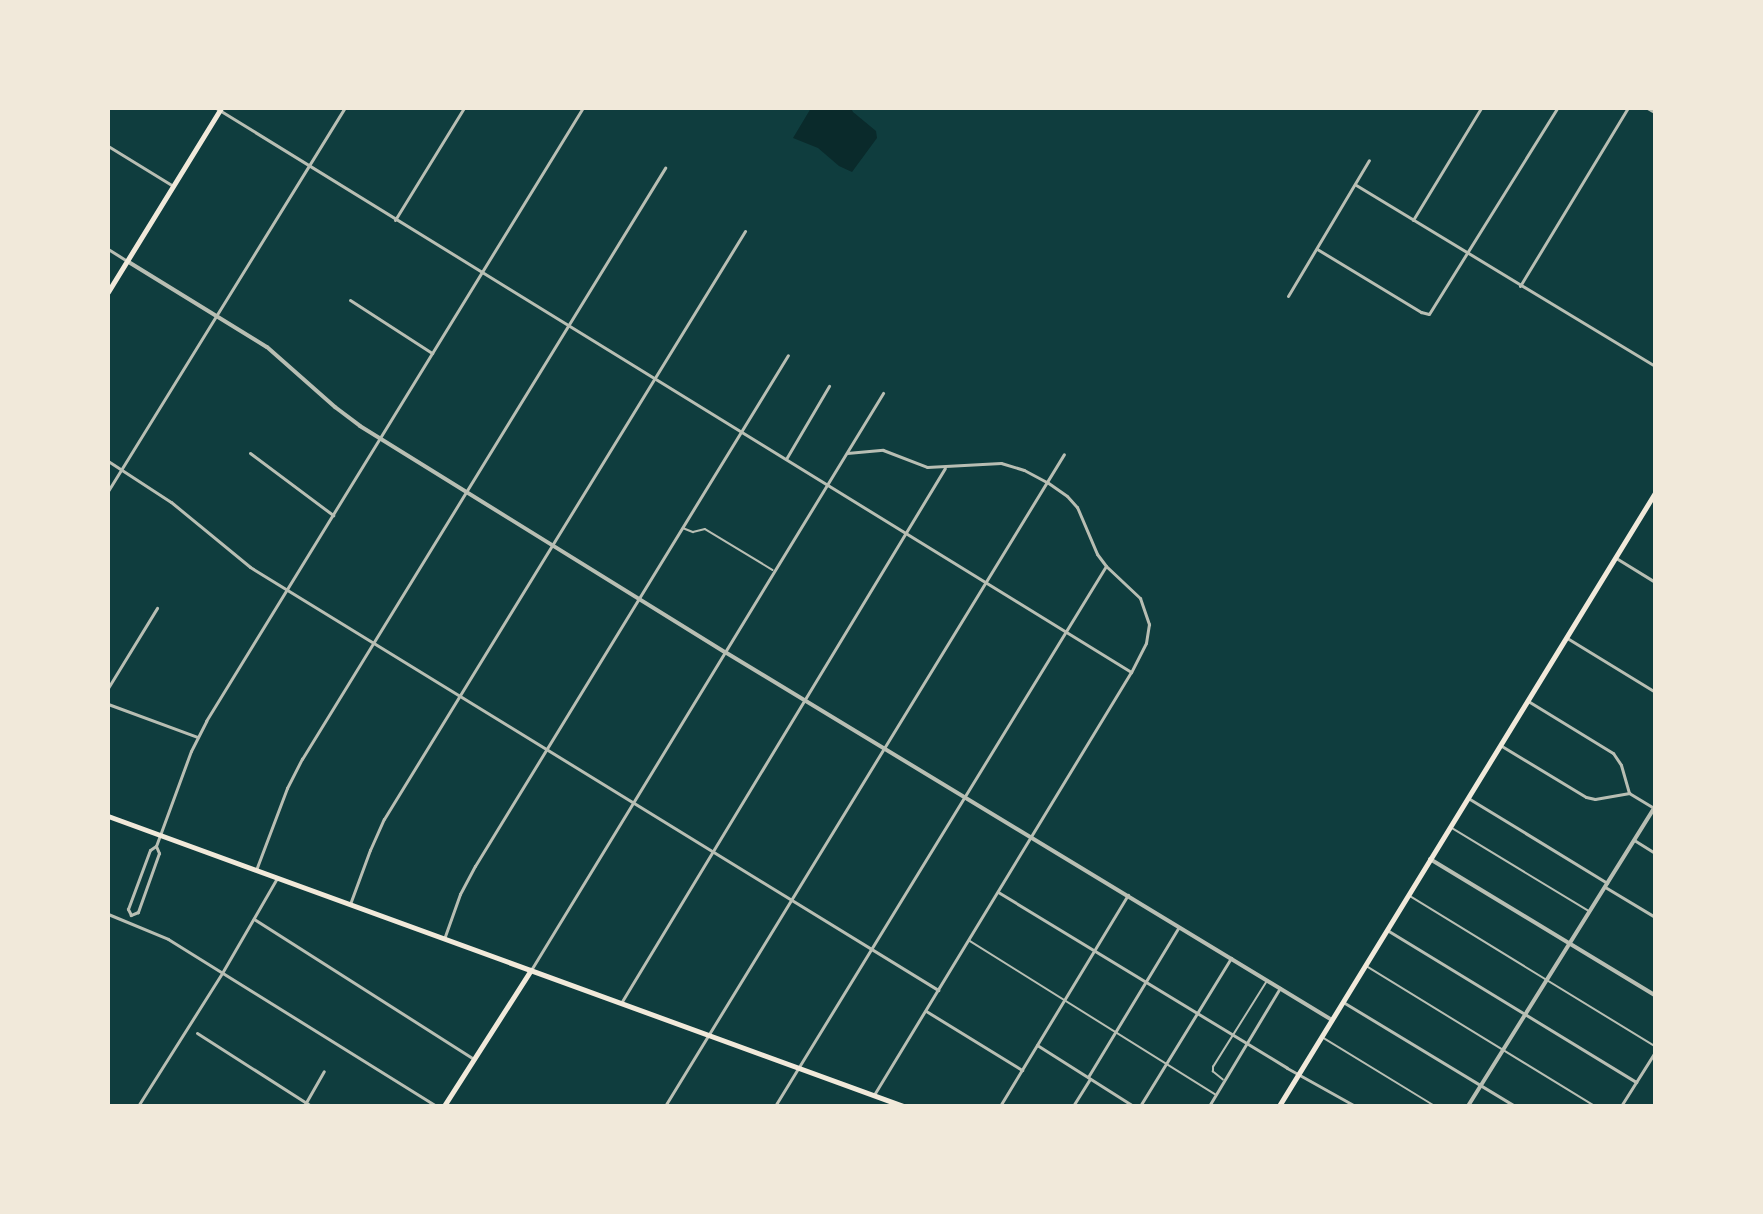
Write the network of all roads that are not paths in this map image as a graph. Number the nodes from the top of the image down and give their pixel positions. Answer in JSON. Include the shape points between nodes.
{"nodes":[{"id":1,"x":345,"y":108,"type":"edge"},
{"id":2,"x":464,"y":108,"type":"edge"},
{"id":3,"x":1481,"y":108,"type":"edge"},
{"id":4,"x":1557,"y":108,"type":"edge"},
{"id":5,"x":1628,"y":108,"type":"edge"},
{"id":6,"x":1648,"y":108,"type":"edge"},
{"id":7,"x":219,"y":109,"type":"edge"},
{"id":8,"x":582,"y":110,"type":"dead end"},
{"id":9,"x":1655,"y":112,"type":"edge"},
{"id":10,"x":108,"y":146,"type":"edge"},
{"id":11,"x":1370,"y":160,"type":"dead end"},
{"id":12,"x":309,"y":166,"type":"junction"},
{"id":13,"x":665,"y":168,"type":"dead end"},
{"id":14,"x":1356,"y":185,"type":"junction"},
{"id":15,"x":173,"y":186,"type":"junction"},
{"id":16,"x":395,"y":220,"type":"junction"},
{"id":17,"x":1413,"y":220,"type":"junction"},
{"id":18,"x":745,"y":231,"type":"dead end"},
{"id":19,"x":108,"y":249,"type":"edge"},
{"id":20,"x":1317,"y":249,"type":"junction"},
{"id":21,"x":1467,"y":254,"type":"junction"},
{"id":22,"x":127,"y":261,"type":"junction"},
{"id":23,"x":482,"y":272,"type":"junction"},
{"id":24,"x":1520,"y":286,"type":"junction"},
{"id":25,"x":108,"y":292,"type":"edge"},
{"id":26,"x":1288,"y":296,"type":"dead end"},
{"id":27,"x":350,"y":300,"type":"dead end"},
{"id":28,"x":216,"y":315,"type":"junction"},
{"id":29,"x":568,"y":326,"type":"junction"},
{"id":30,"x":432,"y":353,"type":"junction"},
{"id":31,"x":788,"y":355,"type":"dead end"},
{"id":32,"x":1655,"y":366,"type":"edge"},
{"id":33,"x":655,"y":378,"type":"junction"},
{"id":34,"x":829,"y":386,"type":"dead end"},
{"id":35,"x":883,"y":393,"type":"dead end"},
{"id":36,"x":742,"y":431,"type":"junction"},
{"id":37,"x":380,"y":438,"type":"junction"},
{"id":38,"x":250,"y":453,"type":"dead end"},
{"id":39,"x":847,"y":453,"type":"junction"},
{"id":40,"x":1064,"y":454,"type":"dead end"},
{"id":41,"x":786,"y":459,"type":"junction"},
{"id":42,"x":108,"y":461,"type":"edge"},
{"id":43,"x":945,"y":467,"type":"junction"},
{"id":44,"x":121,"y":469,"type":"junction"},
{"id":45,"x":1047,"y":482,"type":"junction"},
{"id":46,"x":828,"y":485,"type":"junction"},
{"id":47,"x":108,"y":491,"type":"edge"},
{"id":48,"x":466,"y":492,"type":"junction"},
{"id":49,"x":1655,"y":493,"type":"edge"},
{"id":50,"x":333,"y":515,"type":"junction"},
{"id":51,"x":682,"y":528,"type":"junction"},
{"id":52,"x":906,"y":533,"type":"junction"},
{"id":53,"x":553,"y":544,"type":"junction"},
{"id":54,"x":1615,"y":558,"type":"junction"},
{"id":55,"x":1106,"y":566,"type":"junction"},
{"id":56,"x":775,"y":571,"type":"junction"},
{"id":57,"x":985,"y":582,"type":"junction"},
{"id":58,"x":1655,"y":582,"type":"edge"},
{"id":59,"x":287,"y":590,"type":"junction"},
{"id":60,"x":639,"y":598,"type":"junction"},
{"id":61,"x":157,"y":608,"type":"dead end"},
{"id":62,"x":1065,"y":631,"type":"junction"},
{"id":63,"x":1566,"y":638,"type":"junction"},
{"id":64,"x":373,"y":643,"type":"junction"},
{"id":65,"x":726,"y":651,"type":"junction"},
{"id":66,"x":1131,"y":672,"type":"junction"},
{"id":67,"x":108,"y":688,"type":"edge"},
{"id":68,"x":1655,"y":692,"type":"edge"},
{"id":69,"x":459,"y":696,"type":"junction"},
{"id":70,"x":804,"y":699,"type":"junction"},
{"id":71,"x":1528,"y":700,"type":"junction"},
{"id":72,"x":108,"y":704,"type":"edge"},
{"id":73,"x":197,"y":737,"type":"junction"},
{"id":74,"x":1500,"y":746,"type":"junction"},
{"id":75,"x":884,"y":748,"type":"junction"},
{"id":76,"x":546,"y":750,"type":"junction"},
{"id":77,"x":1629,"y":793,"type":"junction"},
{"id":78,"x":964,"y":797,"type":"junction"},
{"id":79,"x":1467,"y":798,"type":"junction"},
{"id":80,"x":633,"y":803,"type":"junction"},
{"id":81,"x":1654,"y":807,"type":"edge"},
{"id":82,"x":108,"y":816,"type":"edge"},
{"id":83,"x":1449,"y":826,"type":"junction"},
{"id":84,"x":161,"y":836,"type":"junction"},
{"id":85,"x":1032,"y":837,"type":"junction"},
{"id":86,"x":1634,"y":840,"type":"junction"},
{"id":87,"x":156,"y":846,"type":"junction"},
{"id":88,"x":711,"y":852,"type":"junction"},
{"id":89,"x":1655,"y":853,"type":"edge"},
{"id":90,"x":1430,"y":858,"type":"junction"},
{"id":91,"x":256,"y":870,"type":"junction"},
{"id":92,"x":277,"y":878,"type":"junction"},
{"id":93,"x":1606,"y":885,"type":"junction"},
{"id":94,"x":998,"y":892,"type":"junction"},
{"id":95,"x":1408,"y":894,"type":"junction"},
{"id":96,"x":1128,"y":895,"type":"junction"},
{"id":97,"x":791,"y":900,"type":"junction"},
{"id":98,"x":350,"y":904,"type":"junction"},
{"id":99,"x":1590,"y":912,"type":"junction"},
{"id":100,"x":108,"y":914,"type":"edge"},
{"id":101,"x":131,"y":915,"type":"junction"},
{"id":102,"x":1655,"y":917,"type":"edge"},
{"id":103,"x":254,"y":919,"type":"junction"},
{"id":104,"x":129,"y":921,"type":"junction"},
{"id":105,"x":1179,"y":926,"type":"junction"},
{"id":106,"x":1386,"y":930,"type":"junction"},
{"id":107,"x":444,"y":939,"type":"junction"},
{"id":108,"x":968,"y":940,"type":"junction"},
{"id":109,"x":1570,"y":943,"type":"junction"},
{"id":110,"x":871,"y":949,"type":"junction"},
{"id":111,"x":1095,"y":951,"type":"junction"},
{"id":112,"x":1231,"y":958,"type":"junction"},
{"id":113,"x":1365,"y":965,"type":"junction"},
{"id":114,"x":531,"y":970,"type":"junction"},
{"id":115,"x":222,"y":973,"type":"junction"},
{"id":116,"x":1267,"y":980,"type":"junction"},
{"id":117,"x":1547,"y":980,"type":"junction"},
{"id":118,"x":1146,"y":982,"type":"junction"},
{"id":119,"x":1280,"y":988,"type":"junction"},
{"id":120,"x":938,"y":990,"type":"junction"},
{"id":121,"x":1655,"y":995,"type":"edge"},
{"id":122,"x":1065,"y":999,"type":"junction"},
{"id":123,"x":1343,"y":1002,"type":"junction"},
{"id":124,"x":621,"y":1003,"type":"junction"},
{"id":125,"x":925,"y":1011,"type":"junction"},
{"id":126,"x":1196,"y":1013,"type":"junction"},
{"id":127,"x":1525,"y":1015,"type":"junction"},
{"id":128,"x":1332,"y":1020,"type":"junction"},
{"id":129,"x":1115,"y":1031,"type":"junction"},
{"id":130,"x":197,"y":1033,"type":"dead end"},
{"id":131,"x":708,"y":1035,"type":"junction"},
{"id":132,"x":1233,"y":1035,"type":"junction"},
{"id":133,"x":1321,"y":1037,"type":"junction"},
{"id":134,"x":1247,"y":1044,"type":"junction"},
{"id":135,"x":1036,"y":1046,"type":"junction"},
{"id":136,"x":1655,"y":1046,"type":"edge"},
{"id":137,"x":1503,"y":1050,"type":"junction"},
{"id":138,"x":1655,"y":1052,"type":"edge"},
{"id":139,"x":474,"y":1059,"type":"junction"},
{"id":140,"x":1166,"y":1063,"type":"junction"},
{"id":141,"x":799,"y":1068,"type":"junction"},
{"id":142,"x":1022,"y":1070,"type":"junction"},
{"id":143,"x":324,"y":1071,"type":"dead end"},
{"id":144,"x":1299,"y":1074,"type":"junction"},
{"id":145,"x":1089,"y":1078,"type":"junction"},
{"id":146,"x":1224,"y":1081,"type":"junction"},
{"id":147,"x":1636,"y":1082,"type":"junction"},
{"id":148,"x":1481,"y":1085,"type":"junction"},
{"id":149,"x":1216,"y":1094,"type":"junction"},
{"id":150,"x":874,"y":1095,"type":"junction"},
{"id":151,"x":305,"y":1104,"type":"edge"},
{"id":152,"x":138,"y":1106,"type":"edge"},
{"id":153,"x":311,"y":1106,"type":"edge"},
{"id":154,"x":436,"y":1106,"type":"edge"},
{"id":155,"x":444,"y":1106,"type":"edge"},
{"id":156,"x":665,"y":1106,"type":"edge"},
{"id":157,"x":775,"y":1106,"type":"edge"},
{"id":158,"x":903,"y":1106,"type":"edge"},
{"id":159,"x":1000,"y":1106,"type":"edge"},
{"id":160,"x":1073,"y":1106,"type":"edge"},
{"id":161,"x":1133,"y":1106,"type":"edge"},
{"id":162,"x":1140,"y":1106,"type":"edge"},
{"id":163,"x":1209,"y":1106,"type":"edge"},
{"id":164,"x":1280,"y":1106,"type":"edge"},
{"id":165,"x":1355,"y":1106,"type":"edge"},
{"id":166,"x":1435,"y":1106,"type":"edge"},
{"id":167,"x":1468,"y":1106,"type":"edge"},
{"id":168,"x":1515,"y":1106,"type":"edge"},
{"id":169,"x":1595,"y":1106,"type":"edge"},
{"id":170,"x":1621,"y":1106,"type":"edge"}],
"edges":[{"from":1,"to":12,"type":"street"},
{"from":2,"to":16,"type":"street"},
{"from":3,"to":17,"type":"street"},
{"from":4,"to":21,"type":"street"},
{"from":5,"to":24,"type":"street"},
{"from":6,"to":9,"type":"street"},
{"from":7,"to":12,"type":"street"},
{"from":7,"to":15,"type":"main road"},
{"from":8,"to":23,"type":"street"},
{"from":10,"to":15,"type":"street"},
{"from":11,"to":14,"type":"street"},
{"from":12,"to":16,"type":"street"},
{"from":12,"to":28,"type":"street"},
{"from":13,"to":29,"type":"street"},
{"from":14,"to":17,"type":"street"},
{"from":14,"to":20,"type":"street"},
{"from":15,"to":22,"type":"main road"},
{"from":16,"to":23,"type":"street"},
{"from":17,"to":21,"type":"street"},
{"from":18,"to":33,"type":"street"},
{"from":19,"to":22,"type":"street"},
{"from":20,"to":21,"type":"street","via":[[1428,315]]},
{"from":20,"to":26,"type":"street"},
{"from":21,"to":24,"type":"street"},
{"from":22,"to":25,"type":"main road"},
{"from":22,"to":28,"type":"street"},
{"from":23,"to":29,"type":"street"},
{"from":23,"to":30,"type":"street"},
{"from":24,"to":32,"type":"street"},
{"from":27,"to":30,"type":"street"},
{"from":28,"to":37,"type":"street","via":[[278,355],[335,407]]},
{"from":28,"to":44,"type":"street"},
{"from":29,"to":33,"type":"street"},
{"from":29,"to":48,"type":"street"},
{"from":30,"to":37,"type":"street"},
{"from":31,"to":36,"type":"street"},
{"from":33,"to":36,"type":"street"},
{"from":33,"to":53,"type":"street"},
{"from":34,"to":41,"type":"street"},
{"from":35,"to":39,"type":"street"},
{"from":36,"to":41,"type":"street"},
{"from":36,"to":51,"type":"street"},
{"from":37,"to":48,"type":"street"},
{"from":37,"to":50,"type":"street"},
{"from":38,"to":50,"type":"street"},
{"from":39,"to":43,"type":"street","via":[[884,450],[916,464]]},
{"from":39,"to":46,"type":"street"},
{"from":40,"to":45,"type":"street"},
{"from":41,"to":46,"type":"street"},
{"from":42,"to":44,"type":"street"},
{"from":43,"to":45,"type":"street","via":[[1001,463]]},
{"from":43,"to":52,"type":"street"},
{"from":44,"to":47,"type":"street"},
{"from":44,"to":59,"type":"street","via":[[171,502],[239,559]]},
{"from":45,"to":55,"type":"street","via":[[1077,507]]},
{"from":45,"to":57,"type":"street"},
{"from":46,"to":52,"type":"street"},
{"from":46,"to":56,"type":"street"},
{"from":48,"to":53,"type":"street"},
{"from":48,"to":64,"type":"street"},
{"from":49,"to":54,"type":"main road"},
{"from":50,"to":59,"type":"street"},
{"from":51,"to":56,"type":"lane","via":[[693,532],[705,529]]},
{"from":51,"to":60,"type":"street"},
{"from":52,"to":57,"type":"street"},
{"from":52,"to":70,"type":"street"},
{"from":53,"to":60,"type":"street"},
{"from":53,"to":69,"type":"street"},
{"from":54,"to":58,"type":"street"},
{"from":54,"to":63,"type":"main road"},
{"from":55,"to":62,"type":"street"},
{"from":55,"to":66,"type":"street","via":[[1140,598],[1149,624],[1146,643]]},
{"from":56,"to":65,"type":"street"},
{"from":57,"to":62,"type":"street"},
{"from":57,"to":75,"type":"street"},
{"from":59,"to":64,"type":"street"},
{"from":59,"to":73,"type":"street"},
{"from":60,"to":65,"type":"street"},
{"from":60,"to":76,"type":"street"},
{"from":61,"to":67,"type":"street"},
{"from":62,"to":66,"type":"street"},
{"from":62,"to":78,"type":"street"},
{"from":63,"to":68,"type":"street"},
{"from":63,"to":71,"type":"main road"},
{"from":64,"to":69,"type":"street"},
{"from":64,"to":91,"type":"street","via":[[293,776]]},
{"from":65,"to":70,"type":"street"},
{"from":65,"to":80,"type":"street"},
{"from":66,"to":85,"type":"street"},
{"from":69,"to":76,"type":"street"},
{"from":69,"to":98,"type":"street","via":[[384,819]]},
{"from":70,"to":75,"type":"street"},
{"from":70,"to":88,"type":"street"},
{"from":71,"to":74,"type":"main road"},
{"from":71,"to":77,"type":"street","via":[[1613,753]]},
{"from":72,"to":73,"type":"street"},
{"from":73,"to":84,"type":"street"},
{"from":74,"to":77,"type":"street","via":[[1586,797]]},
{"from":74,"to":79,"type":"main road"},
{"from":75,"to":78,"type":"street"},
{"from":75,"to":97,"type":"street"},
{"from":76,"to":80,"type":"street"},
{"from":76,"to":107,"type":"street","via":[[466,882]]},
{"from":77,"to":81,"type":"street"},
{"from":78,"to":85,"type":"street"},
{"from":78,"to":110,"type":"street"},
{"from":79,"to":83,"type":"main road"},
{"from":79,"to":93,"type":"street"},
{"from":80,"to":88,"type":"street"},
{"from":80,"to":114,"type":"street"},
{"from":81,"to":86,"type":"street"},
{"from":82,"to":84,"type":"main road"},
{"from":83,"to":90,"type":"main road"},
{"from":83,"to":99,"type":"lane"},
{"from":84,"to":87,"type":"street"},
{"from":84,"to":91,"type":"main road"},
{"from":85,"to":94,"type":"street"},
{"from":85,"to":96,"type":"street"},
{"from":86,"to":89,"type":"street"},
{"from":86,"to":93,"type":"street"},
{"from":87,"to":101,"type":"street","via":[[150,850],[128,909]]},
{"from":87,"to":101,"type":"street","via":[[159,853],[138,912]]},
{"from":88,"to":97,"type":"street"},
{"from":88,"to":124,"type":"street"},
{"from":90,"to":95,"type":"main road"},
{"from":90,"to":109,"type":"street"},
{"from":91,"to":92,"type":"main road"},
{"from":92,"to":98,"type":"main road"},
{"from":92,"to":103,"type":"street"},
{"from":93,"to":99,"type":"street"},
{"from":93,"to":102,"type":"street"},
{"from":94,"to":108,"type":"street"},
{"from":94,"to":111,"type":"street"},
{"from":95,"to":106,"type":"main road"},
{"from":95,"to":117,"type":"lane"},
{"from":96,"to":105,"type":"street"},
{"from":96,"to":111,"type":"street"},
{"from":97,"to":110,"type":"street"},
{"from":97,"to":131,"type":"street"},
{"from":98,"to":107,"type":"main road"},
{"from":99,"to":109,"type":"street"},
{"from":100,"to":104,"type":"street"},
{"from":101,"to":104,"type":"street"},
{"from":103,"to":115,"type":"street"},
{"from":103,"to":139,"type":"street"},
{"from":104,"to":115,"type":"street","via":[[168,939]]},
{"from":105,"to":112,"type":"street"},
{"from":105,"to":118,"type":"street"},
{"from":106,"to":113,"type":"main road"},
{"from":106,"to":127,"type":"street"},
{"from":107,"to":114,"type":"main road"},
{"from":108,"to":120,"type":"street"},
{"from":108,"to":122,"type":"lane"},
{"from":109,"to":117,"type":"street"},
{"from":109,"to":121,"type":"street"},
{"from":110,"to":120,"type":"street"},
{"from":110,"to":141,"type":"street"},
{"from":111,"to":118,"type":"street"},
{"from":111,"to":122,"type":"street"},
{"from":112,"to":116,"type":"street"},
{"from":112,"to":126,"type":"street"},
{"from":113,"to":123,"type":"main road"},
{"from":113,"to":137,"type":"lane"},
{"from":114,"to":124,"type":"main road"},
{"from":114,"to":139,"type":"main road"},
{"from":115,"to":152,"type":"street"},
{"from":115,"to":154,"type":"street"},
{"from":116,"to":119,"type":"street"},
{"from":116,"to":132,"type":"lane"},
{"from":117,"to":127,"type":"street"},
{"from":117,"to":136,"type":"lane"},
{"from":118,"to":126,"type":"street"},
{"from":118,"to":129,"type":"street"},
{"from":119,"to":128,"type":"street"},
{"from":119,"to":134,"type":"street"},
{"from":120,"to":125,"type":"street"},
{"from":122,"to":129,"type":"lane"},
{"from":122,"to":135,"type":"street"},
{"from":123,"to":128,"type":"main road"},
{"from":123,"to":148,"type":"street"},
{"from":124,"to":131,"type":"main road"},
{"from":125,"to":142,"type":"street"},
{"from":125,"to":150,"type":"street"},
{"from":126,"to":132,"type":"street"},
{"from":126,"to":140,"type":"street"},
{"from":127,"to":137,"type":"street"},
{"from":127,"to":147,"type":"street"},
{"from":128,"to":133,"type":"main road"},
{"from":129,"to":140,"type":"lane"},
{"from":129,"to":145,"type":"street"},
{"from":130,"to":151,"type":"street"},
{"from":131,"to":141,"type":"main road"},
{"from":131,"to":156,"type":"street"},
{"from":132,"to":134,"type":"street"},
{"from":132,"to":146,"type":"lane","via":[[1214,1067]]},
{"from":133,"to":144,"type":"main road"},
{"from":133,"to":166,"type":"lane"},
{"from":134,"to":144,"type":"street"},
{"from":134,"to":146,"type":"street"},
{"from":135,"to":142,"type":"street"},
{"from":135,"to":145,"type":"street"},
{"from":137,"to":148,"type":"street"},
{"from":137,"to":169,"type":"lane"},
{"from":138,"to":147,"type":"street"},
{"from":139,"to":155,"type":"main road"},
{"from":140,"to":149,"type":"lane"},
{"from":140,"to":162,"type":"street"},
{"from":141,"to":150,"type":"main road"},
{"from":141,"to":157,"type":"street"},
{"from":142,"to":159,"type":"street"},
{"from":143,"to":151,"type":"street"},
{"from":144,"to":164,"type":"main road"},
{"from":144,"to":165,"type":"street"},
{"from":145,"to":160,"type":"street"},
{"from":145,"to":161,"type":"street"},
{"from":146,"to":149,"type":"street"},
{"from":147,"to":170,"type":"street"},
{"from":148,"to":167,"type":"street"},
{"from":148,"to":168,"type":"street"},
{"from":149,"to":163,"type":"street"},
{"from":150,"to":158,"type":"main road"},
{"from":151,"to":153,"type":"street"}]}
